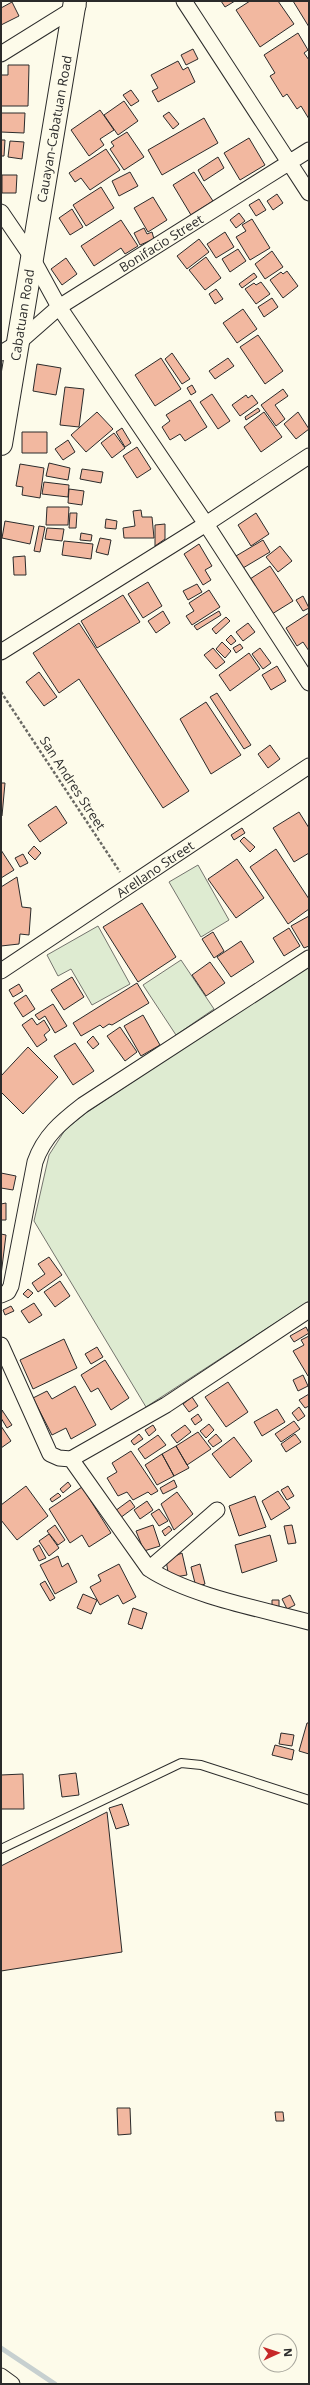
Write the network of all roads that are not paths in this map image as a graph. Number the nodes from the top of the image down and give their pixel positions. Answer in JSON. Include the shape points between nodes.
{"nodes":[{"id":1,"x":184,"y":1,"type":"edge"},
{"id":2,"x":78,"y":4,"type":"edge"},
{"id":3,"x":1,"y":54,"type":"edge"},
{"id":4,"x":309,"y":150,"type":"edge"},
{"id":5,"x":290,"y":163,"type":"junction"},
{"id":6,"x":309,"y":193,"type":"edge"},
{"id":7,"x":1,"y":212,"type":"edge"},
{"id":8,"x":31,"y":256,"type":"junction"},
{"id":9,"x":59,"y":307,"type":"junction"},
{"id":10,"x":9,"y":348,"type":"edge"},
{"id":11,"x":1,"y":444,"type":"edge"},
{"id":12,"x":309,"y":456,"type":"edge"},
{"id":13,"x":206,"y":524,"type":"junction"},
{"id":14,"x":1,"y":652,"type":"edge"},
{"id":15,"x":309,"y":683,"type":"edge"},
{"id":16,"x":309,"y":766,"type":"edge"},
{"id":17,"x":309,"y":958,"type":"edge"},
{"id":18,"x":1,"y":972,"type":"edge"},
{"id":19,"x":1,"y":1295,"type":"edge"},
{"id":20,"x":309,"y":1310,"type":"edge"},
{"id":21,"x":1,"y":1345,"type":"edge"},
{"id":22,"x":71,"y":1459,"type":"junction"},
{"id":23,"x":217,"y":1510,"type":"dead end"},
{"id":24,"x":149,"y":1569,"type":"junction"},
{"id":25,"x":309,"y":1622,"type":"edge"},
{"id":26,"x":309,"y":1800,"type":"edge"},
{"id":27,"x":1,"y":1849,"type":"edge"},
{"id":28,"x":1,"y":2376,"type":"edge"},
{"id":29,"x":12,"y":2384,"type":"edge"}],
"edges":[{"from":1,"to":5,"type":"street"},
{"from":2,"to":3,"type":"street"},
{"from":2,"to":8,"type":"highway","name":"Cauayan-Cabatuan Road"},
{"from":4,"to":5,"type":"street","name":"Bonifacio Street"},
{"from":5,"to":6,"type":"street"},
{"from":5,"to":9,"type":"street","name":"Bonifacio Street"},
{"from":7,"to":8,"type":"street"},
{"from":8,"to":9,"type":"street"},
{"from":8,"to":10,"type":"highway","name":"Cabatuan Road"},
{"from":9,"to":10,"type":"street","name":"Bonifacio Street"},
{"from":9,"to":13,"type":"street"},
{"from":10,"to":11,"type":"highway","name":"Cabatuan Road"},
{"from":12,"to":13,"type":"street"},
{"from":13,"to":14,"type":"street"},
{"from":13,"to":15,"type":"street"},
{"from":16,"to":18,"type":"street","name":"Arellano Street"},
{"from":17,"to":19,"type":"street","via":[[83,1105],[52,1130],[35,1162],[11,1286],[8,1292]]},
{"from":20,"to":22,"type":"street","via":[[166,1405]]},
{"from":21,"to":22,"type":"street","via":[[50,1454]]},
{"from":22,"to":24,"type":"street"},
{"from":23,"to":24,"type":"street"},
{"from":24,"to":25,"type":"street","via":[[185,1588]]},
{"from":26,"to":27,"type":"lane","via":[[201,1765],[181,1763]]},
{"from":28,"to":29,"type":"street"}]}
